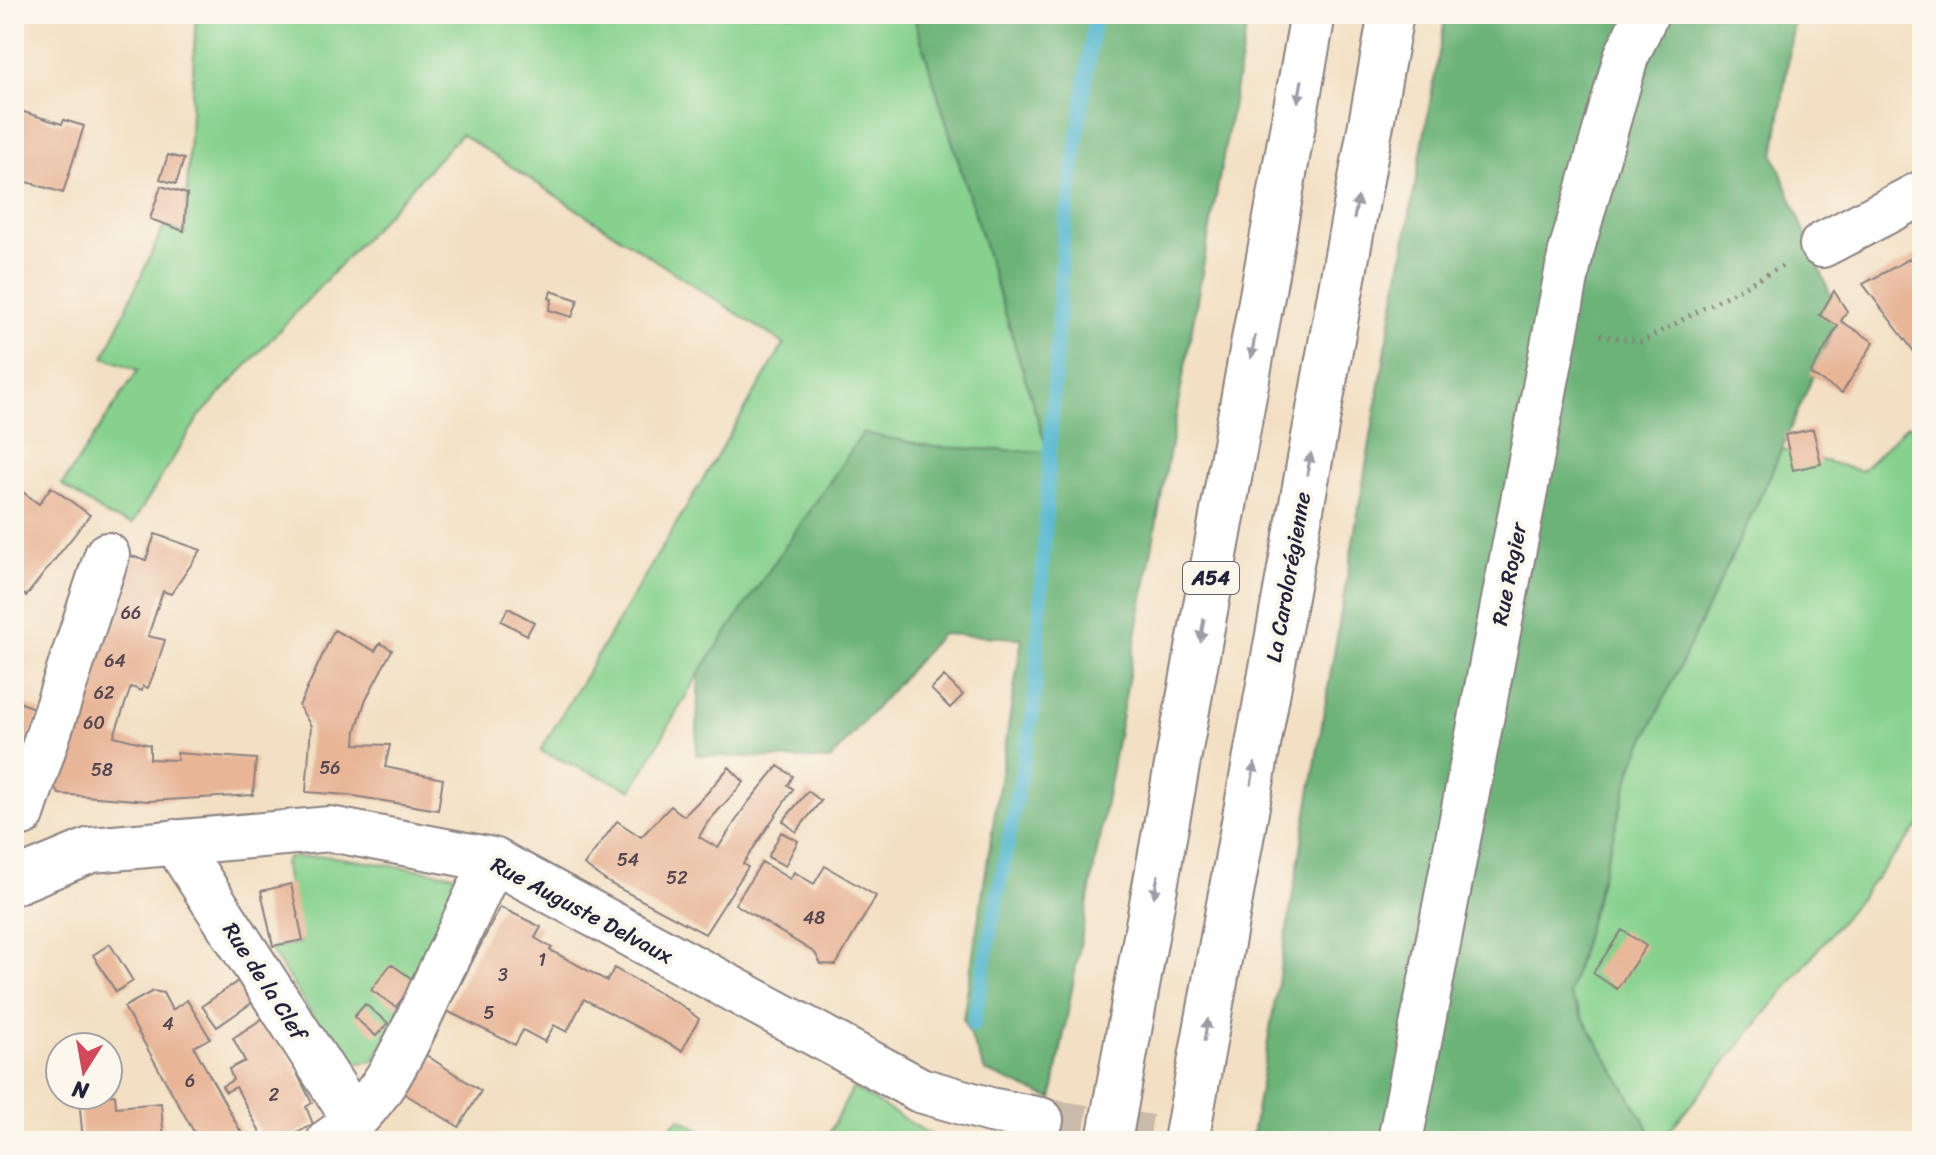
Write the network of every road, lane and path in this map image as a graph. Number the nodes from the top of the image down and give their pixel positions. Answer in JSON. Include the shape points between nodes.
{"nodes":[{"id":1,"x":1313,"y":14,"type":"edge"},
{"id":2,"x":1391,"y":14,"type":"edge"},
{"id":3,"x":1646,"y":14,"type":"edge"},
{"id":4,"x":1922,"y":193,"type":"edge"},
{"id":5,"x":1822,"y":245,"type":"joint"},
{"id":6,"x":1556,"y":327,"type":"junction"},
{"id":7,"x":107,"y":555,"type":"dead end"},
{"id":8,"x":18,"y":812,"type":"edge"},
{"id":9,"x":175,"y":842,"type":"junction"},
{"id":10,"x":91,"y":850,"type":"junction"},
{"id":11,"x":493,"y":860,"type":"junction"},
{"id":12,"x":14,"y":882,"type":"edge"},
{"id":13,"x":1041,"y":1120,"type":"tunnel mouth"},
{"id":14,"x":342,"y":1131,"type":"edge"},
{"id":15,"x":1109,"y":1141,"type":"edge"},
{"id":16,"x":1186,"y":1141,"type":"edge"},
{"id":17,"x":1400,"y":1141,"type":"edge"}],
"edges":[{"from":1,"to":15,"type":"main road","number":"A54","one_way":true},
{"from":16,"to":2,"type":"main road","name":"La Carolorégienne","one_way":true},
{"from":3,"to":6,"type":"main road","name":"Rue Rogier","via":[[1617,87]]},
{"from":4,"to":5,"type":"main road"},
{"from":5,"to":6,"type":"path","via":[[1641,342]]},
{"from":6,"to":17,"type":"main road","name":"Rue Rogier"},
{"from":7,"to":8,"type":"main road","name":"Rue Auguste Delvaux"},
{"from":8,"to":10,"type":"main road","name":"Rue Auguste Delvaux","via":[[61,840]]},
{"from":9,"to":10,"type":"main road","name":"Rue Auguste Delvaux"},
{"from":9,"to":11,"type":"main road","name":"Rue Auguste Delvaux","via":[[330,829]]},
{"from":9,"to":14,"type":"main road","name":"Rue de la Clef"},
{"from":10,"to":12,"type":"main road","name":"Rue Auguste Delvaux"},
{"from":11,"to":13,"type":"main road","name":"Rue Auguste Delvaux","via":[[920,1090]]},
{"from":11,"to":14,"type":"main road","name":"Rue de la Clef","via":[[406,1046],[387,1080]]}]}
